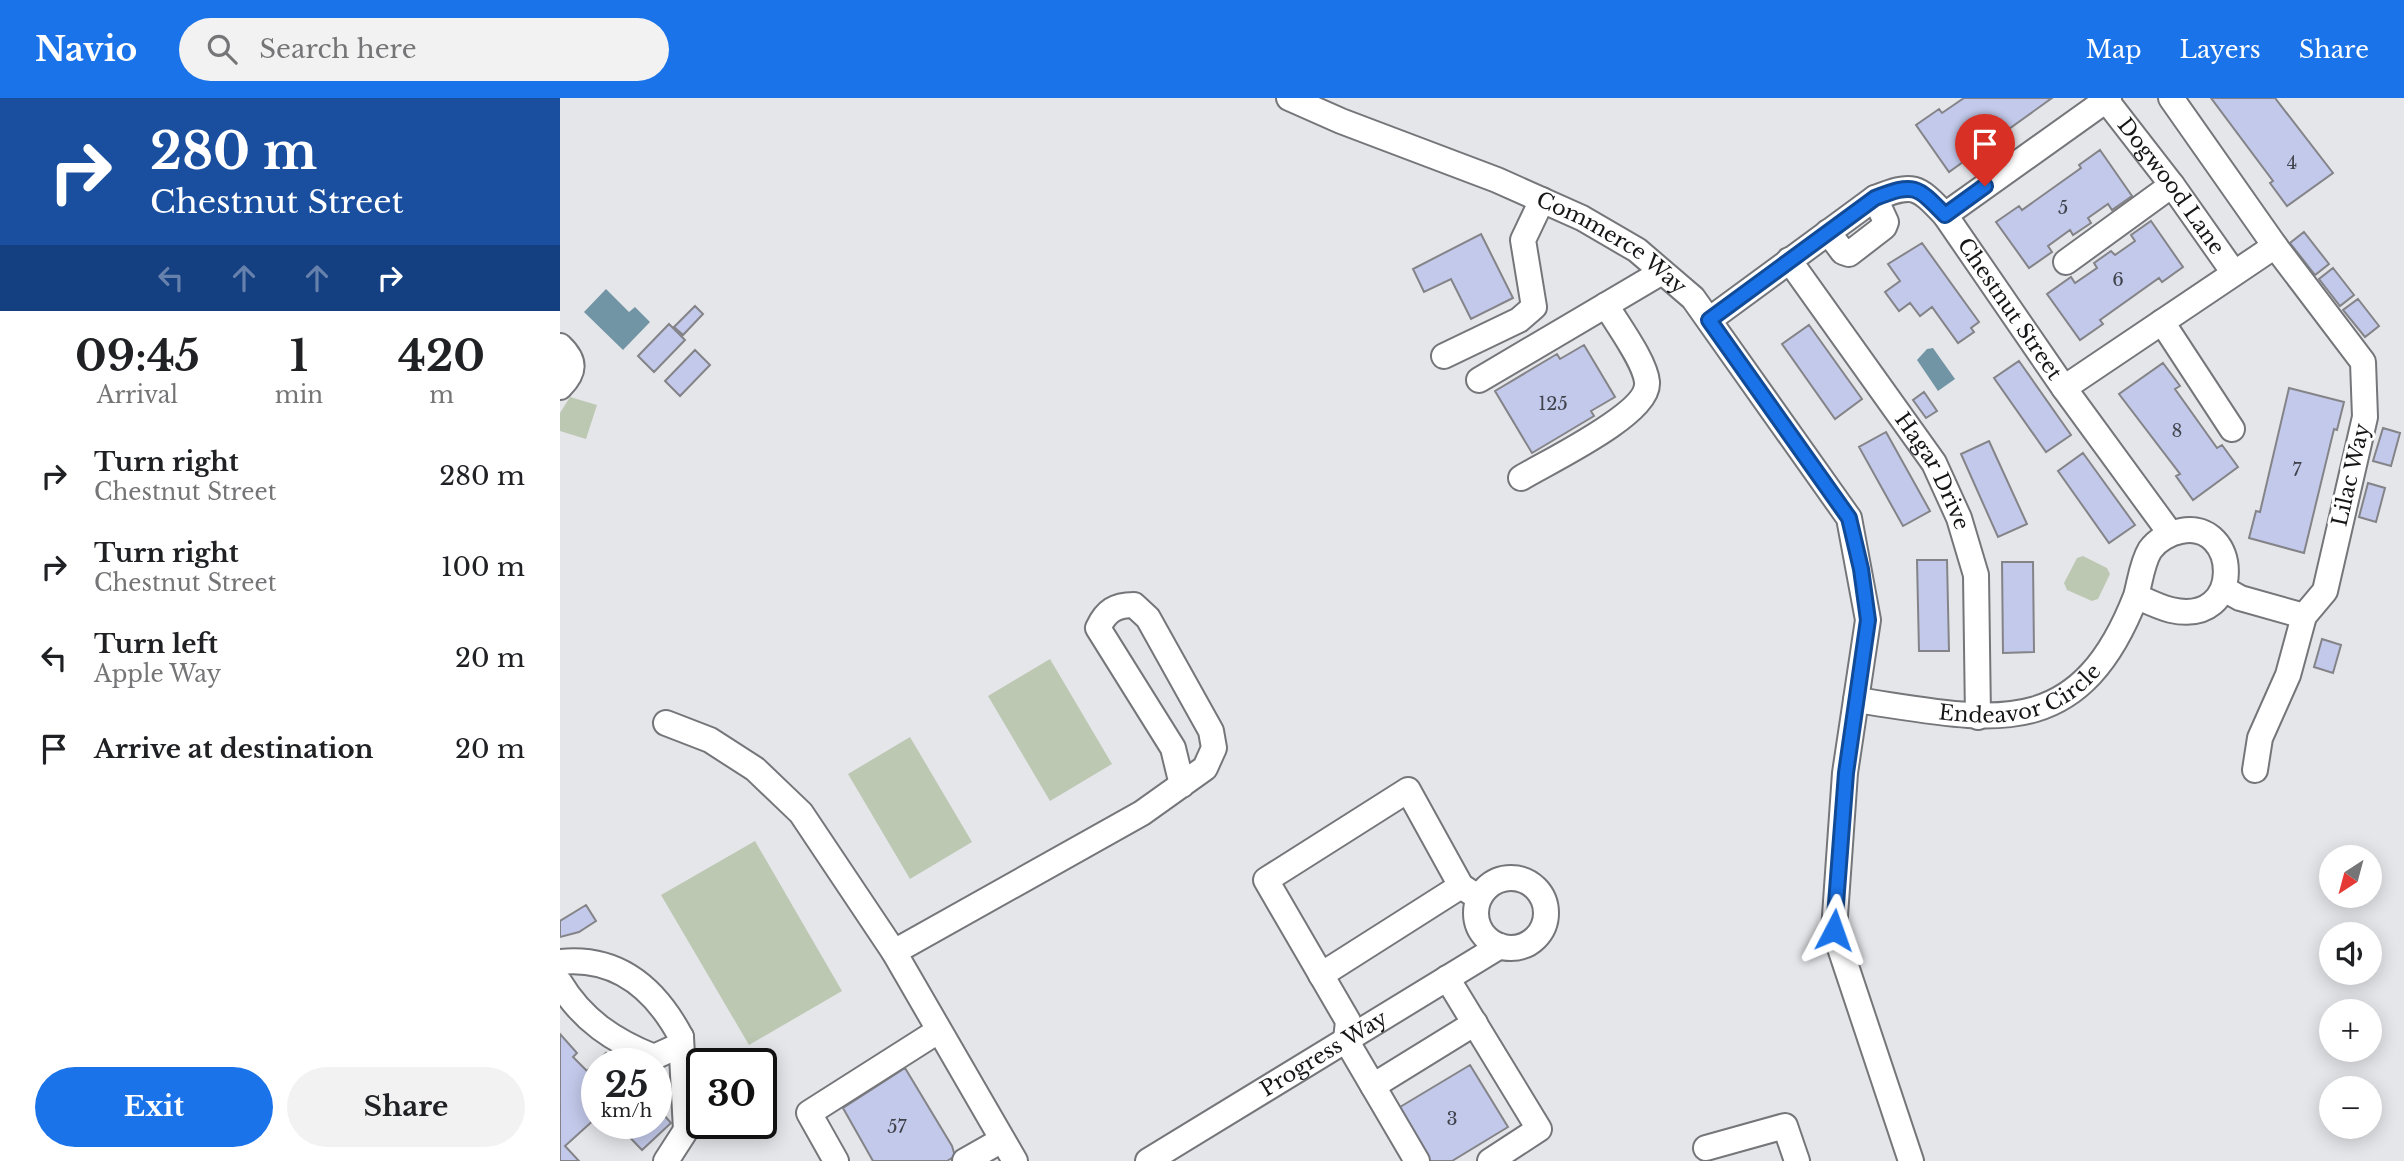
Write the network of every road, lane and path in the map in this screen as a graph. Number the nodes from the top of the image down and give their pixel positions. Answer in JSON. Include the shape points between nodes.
{"nodes":[{"id":1,"x":1289,"y":98,"type":"edge"},
{"id":2,"x":2171,"y":98,"type":"edge"},
{"id":3,"x":2107,"y":99,"type":"edge"},
{"id":4,"x":2172,"y":185,"type":"junction"},
{"id":5,"x":1542,"y":200,"type":"junction"},
{"id":6,"x":1945,"y":215,"type":"junction"},
{"id":7,"x":2275,"y":246,"type":"junction"},
{"id":8,"x":1789,"y":260,"type":"junction"},
{"id":9,"x":2066,"y":262,"type":"dead end"},
{"id":10,"x":1662,"y":272,"type":"junction"},
{"id":11,"x":2234,"y":273,"type":"junction"},
{"id":12,"x":1606,"y":305,"type":"junction"},
{"id":13,"x":1709,"y":320,"type":"junction"},
{"id":14,"x":2162,"y":322,"type":"junction"},
{"id":15,"x":560,"y":346,"type":"edge"},
{"id":16,"x":1444,"y":356,"type":"dead end"},
{"id":17,"x":1479,"y":380,"type":"dead end"},
{"id":18,"x":560,"y":387,"type":"edge"},
{"id":19,"x":2064,"y":388,"type":"junction"},
{"id":20,"x":2232,"y":429,"type":"dead end"},
{"id":21,"x":1521,"y":478,"type":"dead end"},
{"id":22,"x":2170,"y":533,"type":"junction"},
{"id":23,"x":2224,"y":589,"type":"junction"},
{"id":24,"x":2136,"y":597,"type":"junction"},
{"id":25,"x":2304,"y":616,"type":"junction"},
{"id":26,"x":1856,"y":700,"type":"junction"},
{"id":27,"x":1978,"y":717,"type":"junction"},
{"id":28,"x":666,"y":723,"type":"dead end"},
{"id":29,"x":2255,"y":770,"type":"dead end"},
{"id":30,"x":1182,"y":785,"type":"junction"},
{"id":31,"x":1470,"y":892,"type":"junction"},
{"id":32,"x":1500,"y":946,"type":"junction"},
{"id":33,"x":894,"y":952,"type":"junction"},
{"id":34,"x":560,"y":962,"type":"edge"},
{"id":35,"x":1321,"y":975,"type":"junction"},
{"id":36,"x":1447,"y":978,"type":"junction"},
{"id":37,"x":560,"y":983,"type":"edge"},
{"id":38,"x":1475,"y":1023,"type":"junction"},
{"id":39,"x":934,"y":1026,"type":"junction"},
{"id":40,"x":681,"y":1037,"type":"junction"},
{"id":41,"x":1346,"y":1040,"type":"junction"},
{"id":42,"x":1373,"y":1086,"type":"junction"},
{"id":43,"x":1706,"y":1148,"type":"dead end"},
{"id":44,"x":1008,"y":1150,"type":"edge"},
{"id":45,"x":666,"y":1161,"type":"edge"},
{"id":46,"x":836,"y":1161,"type":"edge"},
{"id":47,"x":965,"y":1161,"type":"edge"},
{"id":48,"x":1148,"y":1161,"type":"edge"},
{"id":49,"x":1417,"y":1161,"type":"edge"},
{"id":50,"x":1490,"y":1161,"type":"edge"},
{"id":51,"x":1797,"y":1161,"type":"edge"},
{"id":52,"x":1912,"y":1161,"type":"edge"}],
"edges":[{"from":1,"to":5,"type":"street","name":"Commerce Way"},
{"from":2,"to":7,"type":"street","name":"Lilac Way"},
{"from":3,"to":4,"type":"street","name":"Dogwood Lane"},
{"from":3,"to":6,"type":"street"},
{"from":4,"to":9,"type":"street"},
{"from":4,"to":11,"type":"street","name":"Dogwood Lane"},
{"from":5,"to":10,"type":"street","name":"Commerce Way","via":[[1637,250]]},
{"from":5,"to":16,"type":"street","via":[[1523,240],[1534,307],[1519,320]]},
{"from":6,"to":8,"type":"street","name":"Chestnut Street","via":[[1924,193],[1903,187],[1875,198]]},
{"from":6,"to":19,"type":"street","name":"Chestnut Street"},
{"from":7,"to":11,"type":"street","name":"Dogwood Lane"},
{"from":7,"to":25,"type":"street","name":"Lilac Way","via":[[2363,362],[2365,417],[2325,591]]},
{"from":8,"to":13,"type":"street","name":"Chestnut Street"},
{"from":8,"to":27,"type":"street","name":"Hagar Drive","via":[[1934,463],[1959,519],[1976,575]]},
{"from":10,"to":12,"type":"street"},
{"from":10,"to":13,"type":"street","name":"Commerce Way","via":[[1693,298]]},
{"from":11,"to":14,"type":"street","name":"Dogwood Lane"},
{"from":12,"to":17,"type":"street"},
{"from":12,"to":21,"type":"street","via":[[1647,382],[1643,398],[1629,414]]},
{"from":13,"to":26,"type":"street","name":"Commerce Way","via":[[1849,518],[1868,620]]},
{"from":14,"to":19,"type":"street","name":"Dogwood Lane"},
{"from":14,"to":20,"type":"street"},
{"from":15,"to":18,"type":"street","via":[[573,367]]},
{"from":19,"to":22,"type":"street","name":"Chestnut Street"},
{"from":22,"to":23,"type":"street","via":[[2186,530],[2208,536],[2224,553],[2228,572]]},
{"from":22,"to":24,"type":"street","name":"Endeavor Circle","via":[[2151,550]]},
{"from":23,"to":24,"type":"street","via":[[2200,610],[2172,610]]},
{"from":23,"to":25,"type":"street"},
{"from":24,"to":27,"type":"street","name":"Endeavor Circle","via":[[2110,652],[2067,695],[2040,708]]},
{"from":25,"to":29,"type":"street","name":"Lilac Way","via":[[2288,676],[2260,738]]},
{"from":26,"to":27,"type":"street","name":"Endeavor Circle"},
{"from":26,"to":52,"type":"street","name":"Commerce Way","via":[[1834,930]]},
{"from":28,"to":33,"type":"street","via":[[710,740],[755,769],[801,813]]},
{"from":30,"to":30,"type":"street","via":[[1205,768],[1214,748],[1212,731],[1148,618],[1134,604],[1120,604],[1105,613],[1098,628],[1173,748]]},
{"from":30,"to":33,"type":"street","via":[[1142,813]]},
{"from":31,"to":32,"type":"street","via":[[1483,934]]},
{"from":31,"to":32,"type":"street","name":"Progress Way","via":[[1510,877],[1522,879],[1542,894],[1546,906],[1543,930],[1524,946]]},
{"from":31,"to":35,"type":"street"},
{"from":31,"to":35,"type":"street","via":[[1408,790],[1266,880]]},
{"from":32,"to":36,"type":"street","name":"Progress Way"},
{"from":33,"to":39,"type":"street"},
{"from":34,"to":40,"type":"street","via":[[581,960],[623,971],[658,1000]]},
{"from":35,"to":41,"type":"street","via":[[1348,1021]]},
{"from":36,"to":38,"type":"street"},
{"from":36,"to":41,"type":"street","name":"Progress Way"},
{"from":37,"to":40,"type":"street","via":[[604,1034],[619,1043],[653,1057],[676,1047]]},
{"from":38,"to":42,"type":"street"},
{"from":38,"to":50,"type":"street","via":[[1539,1129]]},
{"from":39,"to":44,"type":"street"},
{"from":39,"to":46,"type":"street","via":[[809,1113]]},
{"from":40,"to":45,"type":"street","via":[[686,1130]]},
{"from":41,"to":42,"type":"street"},
{"from":41,"to":48,"type":"street","name":"Progress Way"},
{"from":42,"to":49,"type":"street"},
{"from":43,"to":51,"type":"street","via":[[1785,1126]]},
{"from":44,"to":47,"type":"street"}]}
